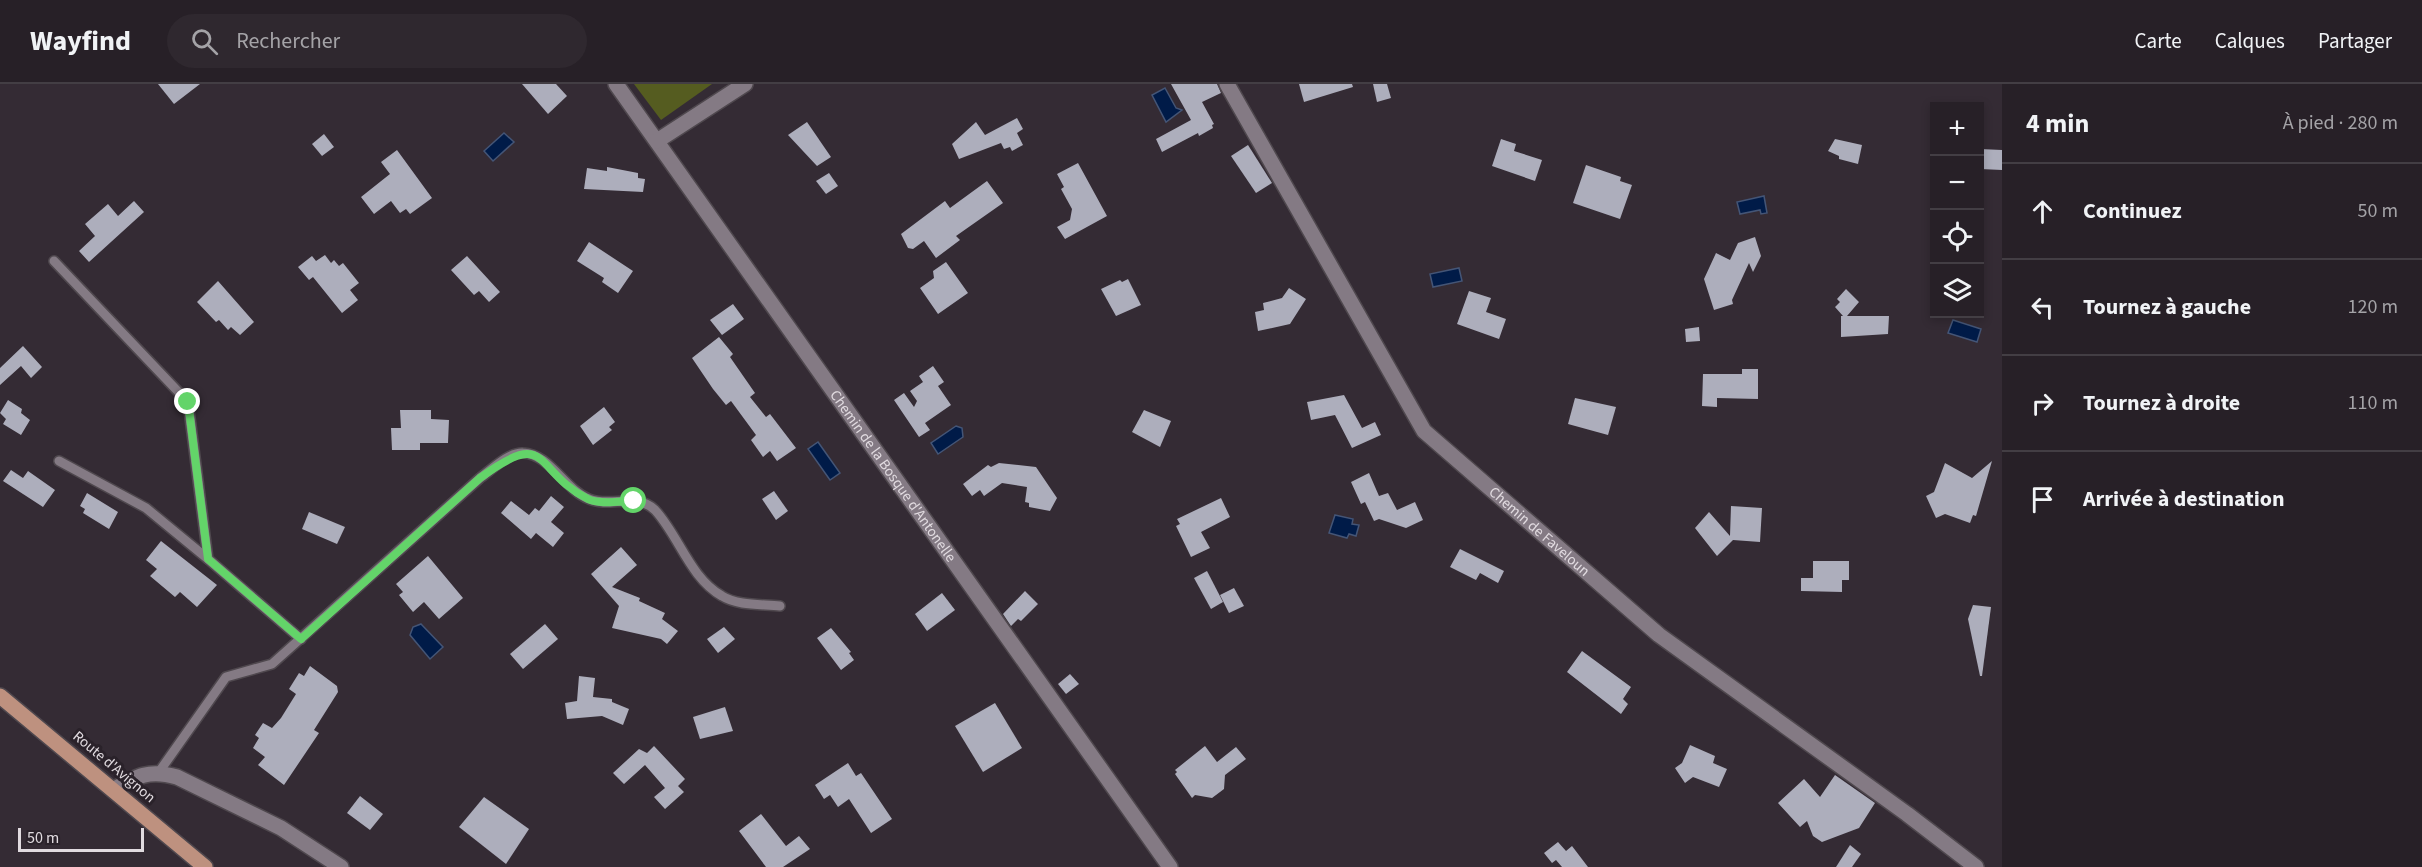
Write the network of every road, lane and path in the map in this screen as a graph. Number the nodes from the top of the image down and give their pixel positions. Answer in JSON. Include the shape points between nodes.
{"nodes":[{"id":1,"x":616,"y":84,"type":"edge"},
{"id":2,"x":745,"y":84,"type":"edge"},
{"id":3,"x":1227,"y":84,"type":"edge"},
{"id":4,"x":657,"y":141,"type":"junction"},
{"id":5,"x":54,"y":261,"type":"dead end"},
{"id":6,"x":59,"y":461,"type":"dead end"},
{"id":7,"x":208,"y":559,"type":"junction"},
{"id":8,"x":780,"y":606,"type":"dead end"},
{"id":9,"x":301,"y":639,"type":"junction"},
{"id":10,"x":0,"y":696,"type":"edge"},
{"id":11,"x":159,"y":772,"type":"junction"},
{"id":12,"x":113,"y":790,"type":"junction"},
{"id":13,"x":205,"y":867,"type":"edge"},
{"id":14,"x":341,"y":867,"type":"edge"},
{"id":15,"x":1170,"y":867,"type":"edge"},
{"id":16,"x":1976,"y":867,"type":"edge"}],
"edges":[{"from":1,"to":4,"type":"street","name":"Chemin de la Bosque d'Antonelle"},
{"from":2,"to":4,"type":"street"},
{"from":3,"to":16,"type":"street","name":"Chemin de Faveloun","via":[[1424,431],[1659,634]]},
{"from":4,"to":15,"type":"street","name":"Chemin de la Bosque d'Antonelle"},
{"from":5,"to":7,"type":"lane","via":[[188,402]]},
{"from":6,"to":7,"type":"lane","via":[[146,508]]},
{"from":7,"to":9,"type":"lane"},
{"from":8,"to":9,"type":"lane","via":[[722,597],[705,583],[654,509],[634,501],[590,500],[538,457],[521,452],[480,478]]},
{"from":9,"to":11,"type":"lane","via":[[272,664],[226,677]]},
{"from":10,"to":12,"type":"main road","name":"Route d'Avignon"},
{"from":11,"to":12,"type":"street","via":[[138,776]]},
{"from":11,"to":14,"type":"street","via":[[281,828]]},
{"from":12,"to":13,"type":"main road","name":"Route d'Avignon"}]}
